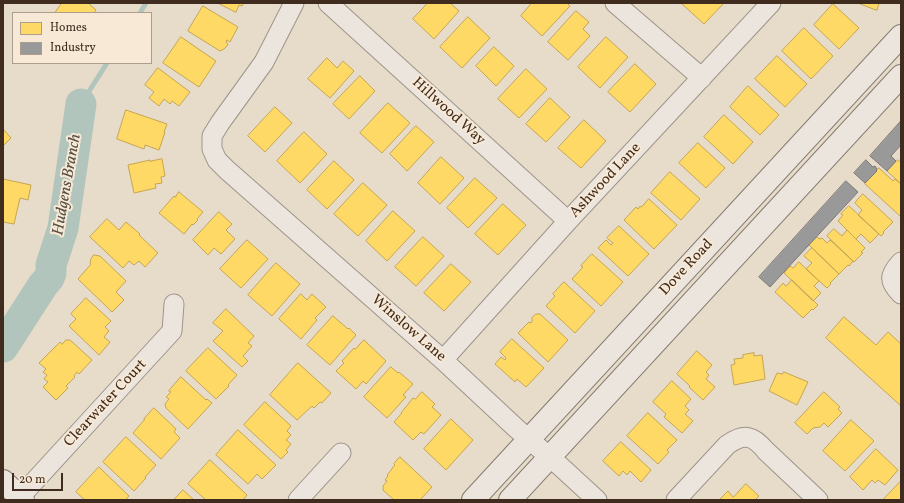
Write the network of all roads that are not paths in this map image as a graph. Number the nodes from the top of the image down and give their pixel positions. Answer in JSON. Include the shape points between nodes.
{"nodes":[{"id":1,"x":294,"y":3,"type":"edge"},
{"id":2,"x":328,"y":3,"type":"edge"},
{"id":3,"x":615,"y":3,"type":"edge"},
{"id":4,"x":771,"y":3,"type":"edge"},
{"id":5,"x":901,"y":36,"type":"edge"},
{"id":6,"x":901,"y":76,"type":"edge"},
{"id":7,"x":702,"y":78,"type":"junction"},
{"id":8,"x":568,"y":221,"type":"junction"},
{"id":9,"x":901,"y":262,"type":"edge"},
{"id":10,"x":901,"y":294,"type":"edge"},
{"id":11,"x":174,"y":304,"type":"dead end"},
{"id":12,"x":443,"y":360,"type":"junction"},
{"id":13,"x":529,"y":440,"type":"junction"},
{"id":14,"x":341,"y":453,"type":"dead end"},
{"id":15,"x":549,"y":457,"type":"junction"},
{"id":16,"x":3,"y":481,"type":"edge"},
{"id":17,"x":21,"y":499,"type":"edge"},
{"id":18,"x":298,"y":500,"type":"edge"},
{"id":19,"x":473,"y":500,"type":"edge"},
{"id":20,"x":510,"y":500,"type":"edge"},
{"id":21,"x":597,"y":500,"type":"edge"},
{"id":22,"x":676,"y":500,"type":"edge"},
{"id":23,"x":818,"y":500,"type":"edge"}],
"edges":[{"from":1,"to":12,"type":"street","name":"Winslow Lane","via":[[264,62],[212,136],[212,149],[217,160],[227,170]]},
{"from":2,"to":8,"type":"street","name":"Hillwood Way"},
{"from":3,"to":7,"type":"street"},
{"from":4,"to":7,"type":"street","name":"Ashwood Lane"},
{"from":5,"to":13,"type":"main road","name":"Dove Road"},
{"from":6,"to":15,"type":"main road","name":"Dove Road"},
{"from":7,"to":8,"type":"street","name":"Ashwood Lane"},
{"from":8,"to":12,"type":"street","name":"Ashwood Lane"},
{"from":9,"to":10,"type":"street","via":[[893,271],[891,278]]},
{"from":11,"to":17,"type":"street","name":"Clearwater Court","via":[[172,331]]},
{"from":12,"to":13,"type":"street","name":"Winslow Lane"},
{"from":13,"to":15,"type":"street","name":"Winslow Lane"},
{"from":13,"to":19,"type":"main road","name":"Dove Road"},
{"from":14,"to":18,"type":"street"},
{"from":15,"to":20,"type":"main road","name":"Dove Road"},
{"from":15,"to":21,"type":"street","name":"Winslow Lane"},
{"from":16,"to":17,"type":"main road"},
{"from":22,"to":23,"type":"street","via":[[727,445],[736,439],[746,437],[760,445]]}]}
